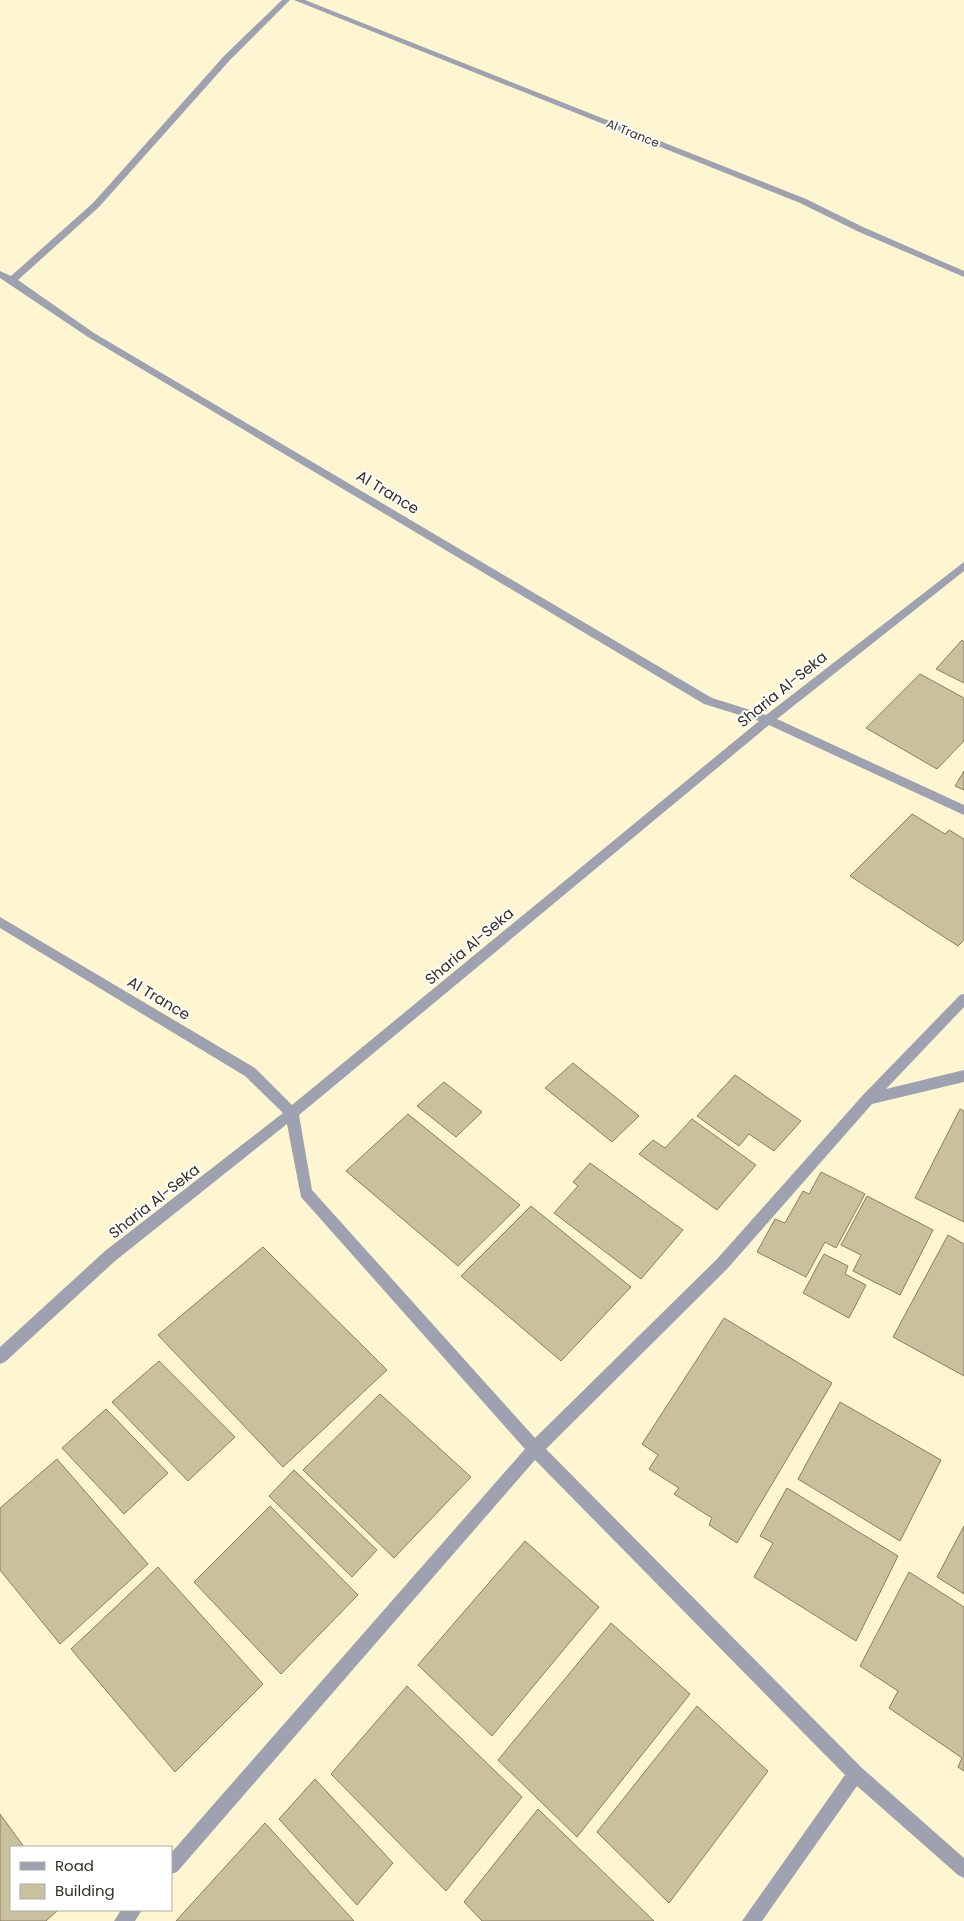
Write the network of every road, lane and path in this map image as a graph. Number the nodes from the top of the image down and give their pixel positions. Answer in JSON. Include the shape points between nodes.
{"nodes":[{"id":1,"x":286,"y":0,"type":"edge"},
{"id":2,"x":298,"y":0,"type":"edge"},
{"id":3,"x":0,"y":274,"type":"edge"},
{"id":4,"x":964,"y":274,"type":"edge"},
{"id":5,"x":12,"y":280,"type":"junction"},
{"id":6,"x":964,"y":566,"type":"edge"},
{"id":7,"x":768,"y":720,"type":"junction"},
{"id":8,"x":964,"y":810,"type":"edge"},
{"id":9,"x":0,"y":922,"type":"edge"},
{"id":10,"x":964,"y":999,"type":"edge"},
{"id":11,"x":964,"y":1076,"type":"edge"},
{"id":12,"x":868,"y":1099,"type":"junction"},
{"id":13,"x":292,"y":1113,"type":"junction"},
{"id":14,"x":0,"y":1358,"type":"edge"},
{"id":15,"x":535,"y":1449,"type":"junction"},
{"id":16,"x":856,"y":1774,"type":"junction"},
{"id":17,"x":172,"y":1865,"type":"edge"},
{"id":18,"x":964,"y":1869,"type":"edge"},
{"id":19,"x":132,"y":1911,"type":"edge"},
{"id":20,"x":123,"y":1921,"type":"edge"},
{"id":21,"x":751,"y":1921,"type":"edge"}],
"edges":[{"from":1,"to":5,"type":"street","via":[[228,58],[96,205]]},
{"from":2,"to":4,"type":"street","name":"Al Trance","via":[[803,201]]},
{"from":3,"to":5,"type":"street","name":"Al Trance"},
{"from":5,"to":7,"type":"street","name":"Al Trance","via":[[90,335],[708,701]]},
{"from":6,"to":7,"type":"street","name":"Sharia Al-Seka"},
{"from":7,"to":8,"type":"street","name":"Al Trance"},
{"from":7,"to":13,"type":"street","name":"Sharia Al-Seka"},
{"from":9,"to":13,"type":"street","name":"Al Trance","via":[[250,1072]]},
{"from":10,"to":12,"type":"street"},
{"from":11,"to":12,"type":"street"},
{"from":12,"to":15,"type":"street","via":[[722,1264]]},
{"from":13,"to":14,"type":"street","name":"Sharia Al-Seka","via":[[110,1256]]},
{"from":13,"to":15,"type":"street","via":[[306,1193]]},
{"from":15,"to":16,"type":"street"},
{"from":15,"to":17,"type":"street"},
{"from":16,"to":18,"type":"street"},
{"from":16,"to":21,"type":"street"},
{"from":19,"to":20,"type":"street"}]}
